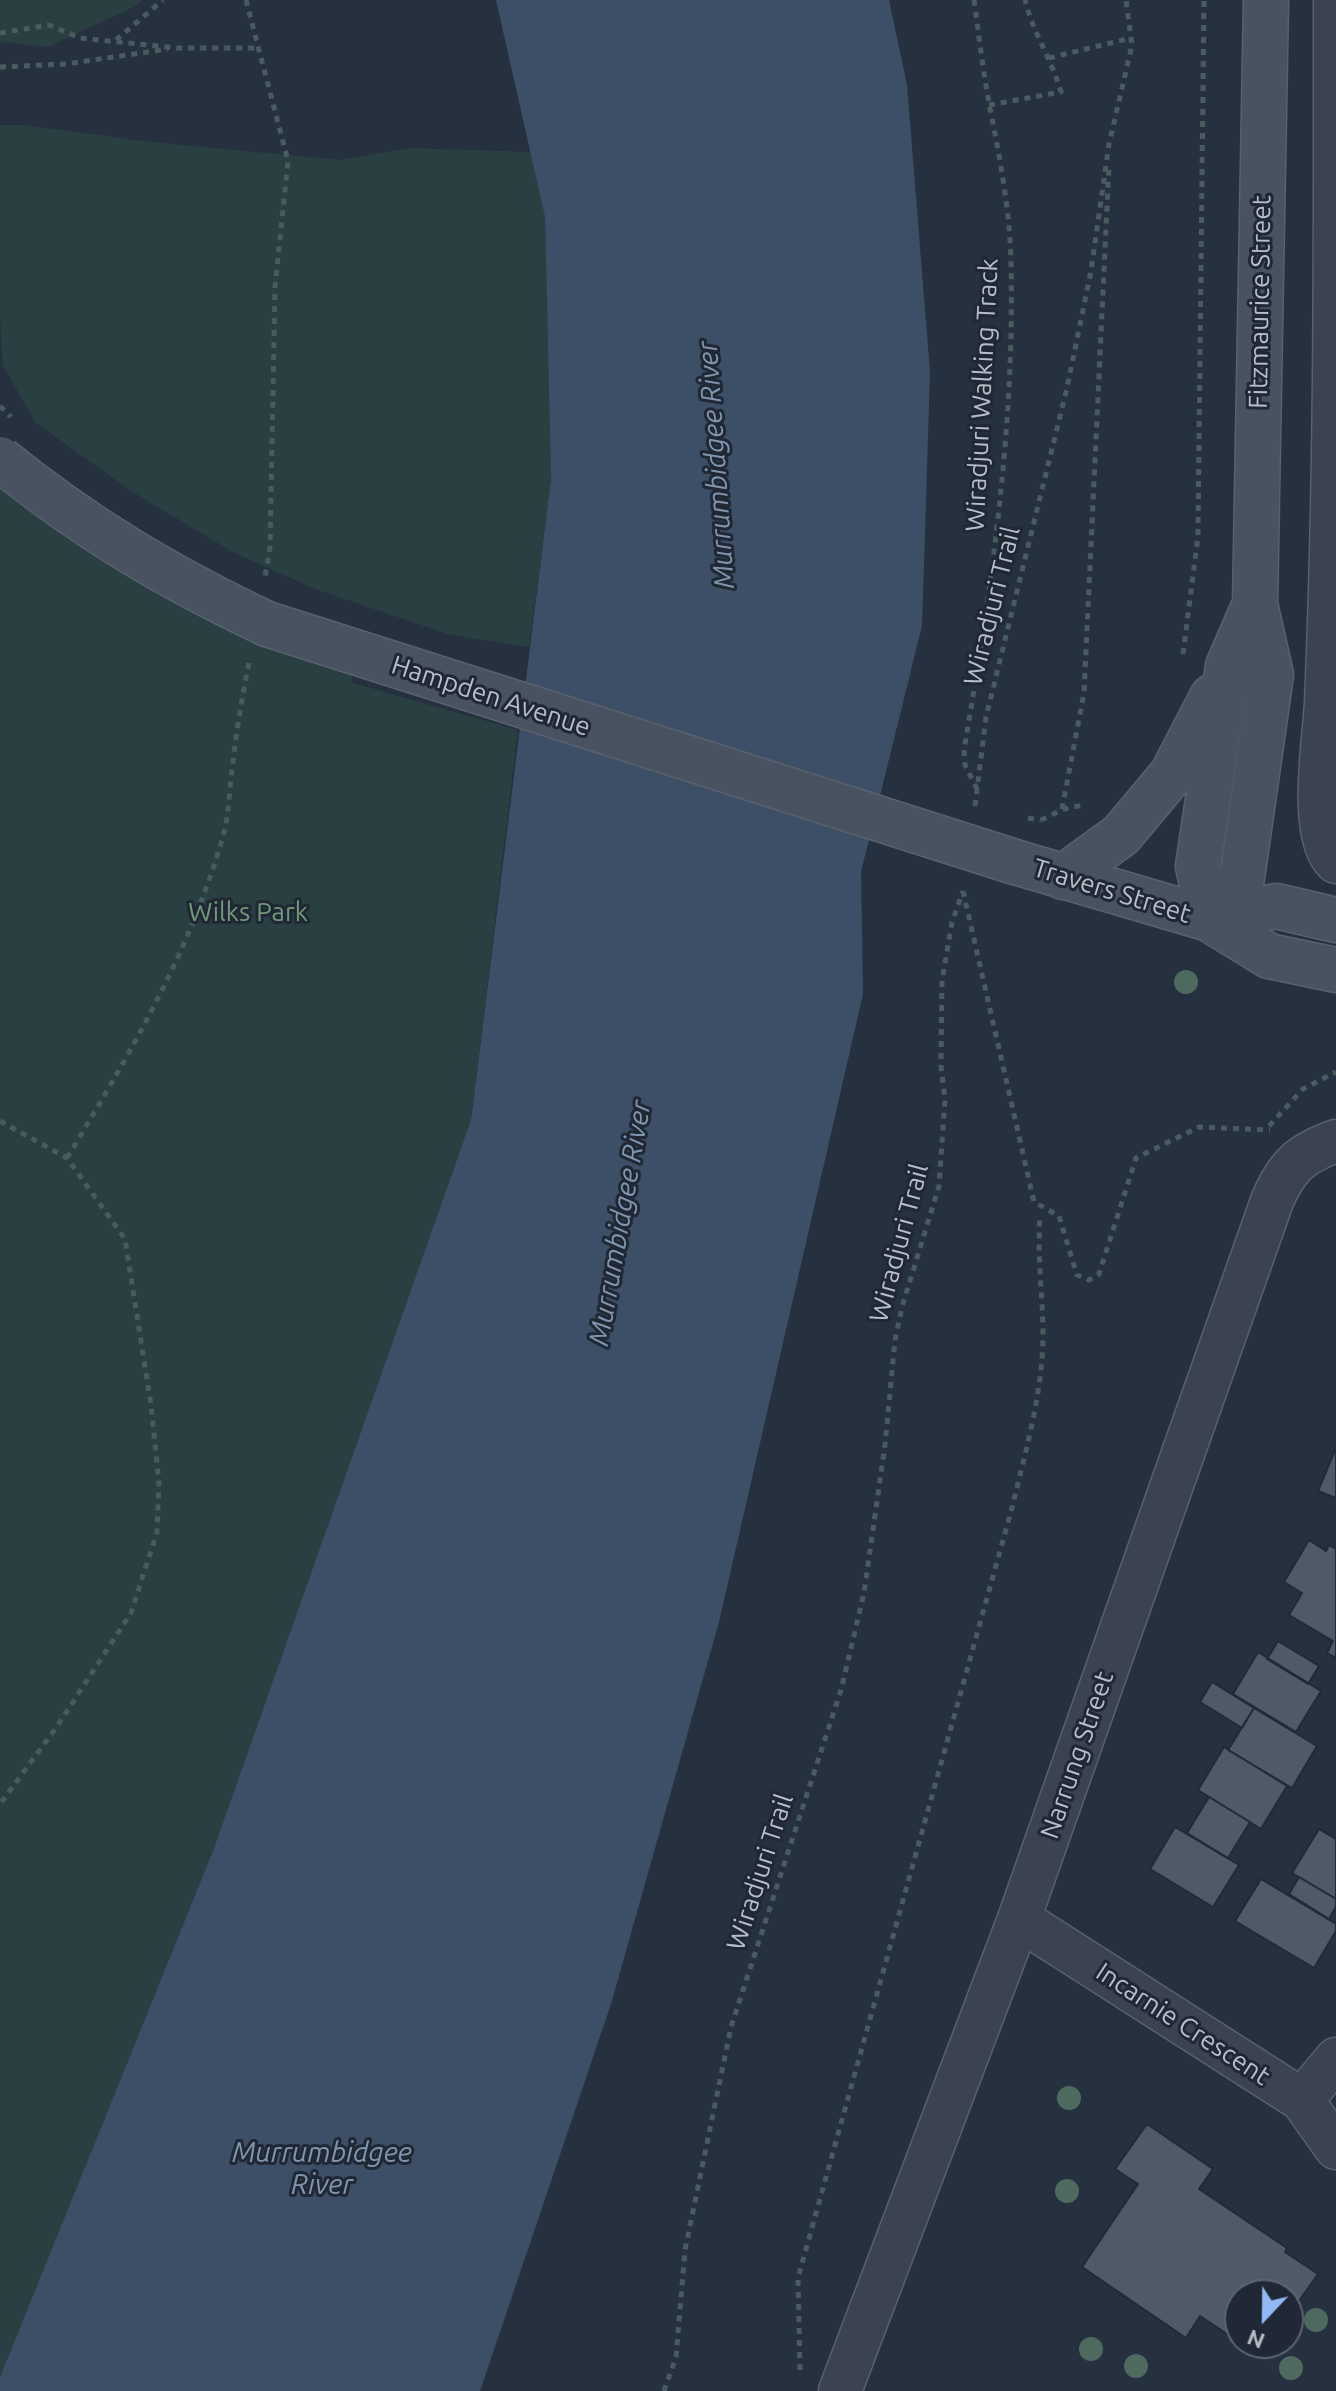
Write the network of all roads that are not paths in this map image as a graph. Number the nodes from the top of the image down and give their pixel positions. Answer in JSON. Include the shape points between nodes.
{"nodes":[{"id":1,"x":1266,"y":0,"type":"edge"},
{"id":2,"x":1335,"y":0,"type":"edge"},
{"id":3,"x":0,"y":459,"type":"edge"},
{"id":4,"x":1255,"y":604,"type":"junction"},
{"id":5,"x":1228,"y":666,"type":"junction"},
{"id":6,"x":1334,"y":860,"type":"edge"},
{"id":7,"x":1015,"y":862,"type":"joint"},
{"id":8,"x":1063,"y":877,"type":"junction"},
{"id":9,"x":1209,"y":919,"type":"junction"},
{"id":10,"x":1336,"y":920,"type":"edge"},
{"id":11,"x":1336,"y":970,"type":"edge"},
{"id":12,"x":1319,"y":1148,"type":"edge"},
{"id":13,"x":1019,"y":1919,"type":"junction"},
{"id":14,"x":1336,"y":2059,"type":"edge"},
{"id":15,"x":1302,"y":2100,"type":"junction"},
{"id":16,"x":1336,"y":2148,"type":"edge"},
{"id":17,"x":840,"y":2391,"type":"edge"}],
"edges":[{"from":1,"to":4,"type":"main road","name":"Fitzmaurice Street"},
{"from":2,"to":6,"type":"street","via":[[1335,406],[1320,805],[1323,837]]},
{"from":3,"to":7,"type":"main road","name":"Hampden Avenue","bridge":true,"via":[[123,549],[267,624]]},
{"from":4,"to":5,"type":"main road","name":"Fitzmaurice Street"},
{"from":4,"to":9,"type":"main road","name":"Fitzmaurice Street","via":[[1271,675],[1247,847],[1242,878]]},
{"from":5,"to":8,"type":"main road","via":[[1172,774],[1121,835]]},
{"from":5,"to":9,"type":"main road","name":"Fitzmaurice Street","via":[[1198,866]]},
{"from":7,"to":8,"type":"main road","name":"Travers Street"},
{"from":8,"to":9,"type":"main road","name":"Travers Street"},
{"from":9,"to":10,"type":"main road","name":"Travers Street","via":[[1276,906]]},
{"from":9,"to":11,"type":"main road","name":"Travers Street","via":[[1269,956]]},
{"from":12,"to":13,"type":"street","name":"Narrung Street","via":[[1291,1165],[1272,1201]]},
{"from":13,"to":15,"type":"street","name":"Incarnie Crescent"},
{"from":13,"to":17,"type":"street","name":"Narrung Street"},
{"from":14,"to":15,"type":"street"},
{"from":15,"to":16,"type":"street"}]}
